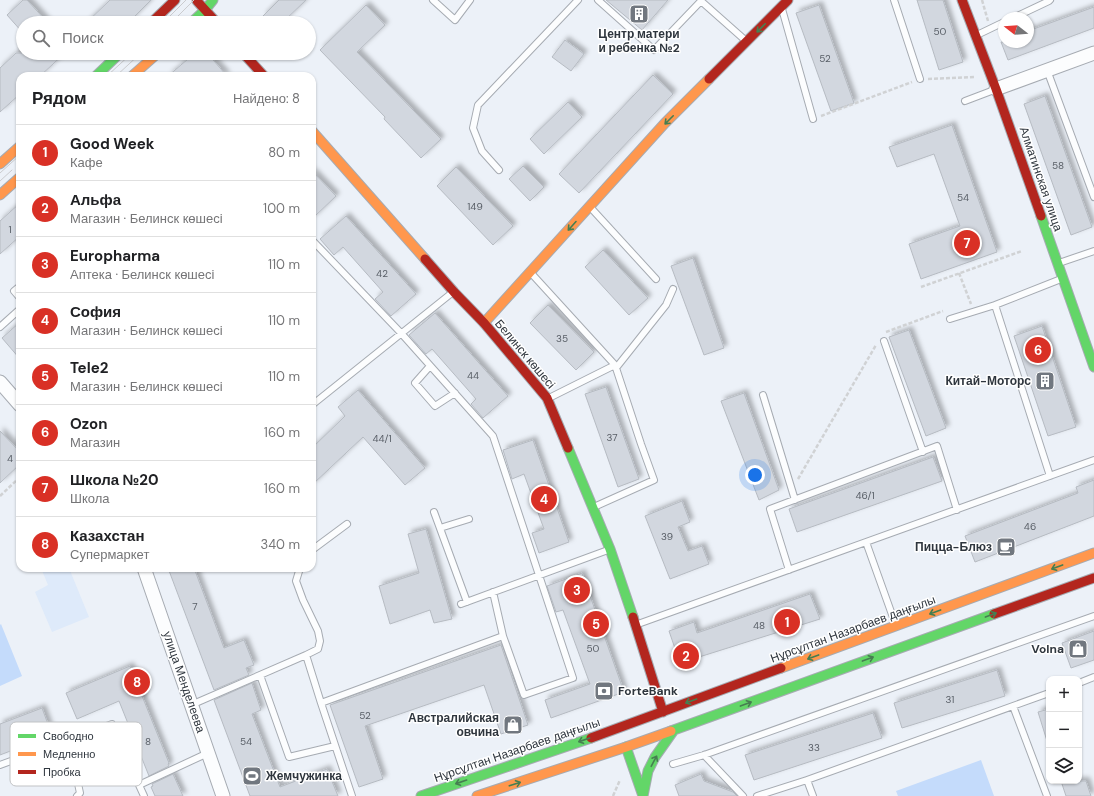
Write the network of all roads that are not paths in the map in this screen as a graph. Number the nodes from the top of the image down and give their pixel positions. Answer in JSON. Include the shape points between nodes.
{"nodes":[{"id":1,"x":175,"y":0,"type":"edge"},
{"id":2,"x":197,"y":0,"type":"edge"},
{"id":3,"x":213,"y":0,"type":"edge"},
{"id":4,"x":433,"y":0,"type":"edge"},
{"id":5,"x":470,"y":0,"type":"edge"},
{"id":6,"x":578,"y":0,"type":"edge"},
{"id":7,"x":598,"y":0,"type":"edge"},
{"id":8,"x":788,"y":0,"type":"edge"},
{"id":9,"x":894,"y":0,"type":"edge"},
{"id":10,"x":962,"y":0,"type":"edge"},
{"id":11,"x":1050,"y":0,"type":"edge"},
{"id":12,"x":781,"y":7,"type":"junction"},
{"id":13,"x":205,"y":10,"type":"junction"},
{"id":14,"x":1026,"y":12,"type":"edge"},
{"id":15,"x":158,"y":16,"type":"edge"},
{"id":16,"x":199,"y":16,"type":"edge"},
{"id":17,"x":211,"y":16,"type":"edge"},
{"id":18,"x":998,"y":25,"type":"edge"},
{"id":19,"x":976,"y":35,"type":"junction"},
{"id":20,"x":746,"y":42,"type":"junction"},
{"id":21,"x":1094,"y":54,"type":"edge"},
{"id":22,"x":113,"y":60,"type":"edge"},
{"id":23,"x":150,"y":60,"type":"edge"},
{"id":24,"x":249,"y":60,"type":"edge"},
{"id":25,"x":1048,"y":70,"type":"junction"},
{"id":26,"x":100,"y":72,"type":"edge"},
{"id":27,"x":137,"y":72,"type":"edge"},
{"id":28,"x":260,"y":72,"type":"edge"},
{"id":29,"x":920,"y":79,"type":"road end"},
{"id":30,"x":996,"y":89,"type":"junction"},
{"id":31,"x":965,"y":100,"type":"dead end"},
{"id":32,"x":813,"y":119,"type":"road end"},
{"id":33,"x":316,"y":136,"type":"edge"},
{"id":34,"x":16,"y":150,"type":"edge"},
{"id":35,"x":0,"y":164,"type":"edge"},
{"id":36,"x":499,"y":170,"type":"dead end"},
{"id":37,"x":16,"y":181,"type":"edge"},
{"id":38,"x":0,"y":195,"type":"edge"},
{"id":39,"x":1094,"y":197,"type":"edge"},
{"id":40,"x":590,"y":206,"type":"junction"},
{"id":41,"x":316,"y":244,"type":"edge"},
{"id":42,"x":1094,"y":251,"type":"edge"},
{"id":43,"x":1058,"y":264,"type":"junction"},
{"id":44,"x":530,"y":272,"type":"junction"},
{"id":45,"x":1063,"y":279,"type":"junction"},
{"id":46,"x":656,"y":280,"type":"dead end"},
{"id":47,"x":673,"y":289,"type":"dead end"},
{"id":48,"x":454,"y":292,"type":"junction"},
{"id":49,"x":995,"y":305,"type":"junction"},
{"id":50,"x":16,"y":313,"type":"edge"},
{"id":51,"x":950,"y":320,"type":"dead end"},
{"id":52,"x":484,"y":323,"type":"junction"},
{"id":53,"x":0,"y":327,"type":"edge"},
{"id":54,"x":401,"y":333,"type":"junction"},
{"id":55,"x":882,"y":340,"type":"road end"},
{"id":56,"x":430,"y":366,"type":"junction"},
{"id":57,"x":615,"y":366,"type":"junction"},
{"id":58,"x":1094,"y":367,"type":"edge"},
{"id":59,"x":0,"y":382,"type":"edge"},
{"id":60,"x":455,"y":394,"type":"junction"},
{"id":61,"x":763,"y":395,"type":"dead end"},
{"id":62,"x":547,"y":398,"type":"junction"},
{"id":63,"x":16,"y":400,"type":"edge"},
{"id":64,"x":316,"y":401,"type":"edge"},
{"id":65,"x":923,"y":452,"type":"junction"},
{"id":66,"x":1094,"y":460,"type":"edge"},
{"id":67,"x":1050,"y":476,"type":"junction"},
{"id":68,"x":795,"y":500,"type":"junction"},
{"id":69,"x":593,"y":507,"type":"junction"},
{"id":70,"x":957,"y":510,"type":"junction"},
{"id":71,"x":434,"y":512,"type":"dead end"},
{"id":72,"x":469,"y":518,"type":"dead end"},
{"id":73,"x":347,"y":524,"type":"dead end"},
{"id":74,"x":440,"y":528,"type":"junction"},
{"id":75,"x":866,"y":542,"type":"junction"},
{"id":76,"x":316,"y":547,"type":"edge"},
{"id":77,"x":610,"y":549,"type":"junction"},
{"id":78,"x":1094,"y":553,"type":"edge"},
{"id":79,"x":789,"y":570,"type":"junction"},
{"id":80,"x":145,"y":572,"type":"edge"},
{"id":81,"x":299,"y":572,"type":"edge"},
{"id":82,"x":539,"y":575,"type":"junction"},
{"id":83,"x":1094,"y":578,"type":"edge"},
{"id":84,"x":493,"y":592,"type":"junction"},
{"id":85,"x":1094,"y":616,"type":"edge"},
{"id":86,"x":636,"y":625,"type":"junction"},
{"id":87,"x":896,"y":626,"type":"junction"},
{"id":88,"x":503,"y":636,"type":"junction"},
{"id":89,"x":306,"y":655,"type":"junction"},
{"id":90,"x":260,"y":675,"type":"junction"},
{"id":91,"x":1094,"y":677,"type":"edge"},
{"id":92,"x":1082,"y":681,"type":"edge"},
{"id":93,"x":1046,"y":694,"type":"edge"},
{"id":94,"x":321,"y":703,"type":"junction"},
{"id":95,"x":192,"y":705,"type":"junction"},
{"id":96,"x":1013,"y":706,"type":"junction"},
{"id":97,"x":668,"y":723,"type":"junction"},
{"id":98,"x":623,"y":737,"type":"junction"},
{"id":99,"x":335,"y":746,"type":"junction"},
{"id":100,"x":208,"y":753,"type":"junction"},
{"id":101,"x":704,"y":754,"type":"junction"},
{"id":102,"x":10,"y":761,"type":"edge"},
{"id":103,"x":673,"y":764,"type":"dead end"},
{"id":104,"x":0,"y":765,"type":"edge"},
{"id":105,"x":807,"y":780,"type":"junction"},
{"id":106,"x":142,"y":784,"type":"edge"},
{"id":107,"x":78,"y":786,"type":"edge"},
{"id":108,"x":139,"y":786,"type":"edge"},
{"id":109,"x":77,"y":796,"type":"edge"},
{"id":110,"x":144,"y":796,"type":"edge"},
{"id":111,"x":223,"y":796,"type":"edge"},
{"id":112,"x":352,"y":796,"type":"edge"},
{"id":113,"x":421,"y":796,"type":"edge"},
{"id":114,"x":478,"y":796,"type":"edge"},
{"id":115,"x":643,"y":796,"type":"edge"},
{"id":116,"x":743,"y":796,"type":"edge"},
{"id":117,"x":757,"y":796,"type":"edge"},
{"id":118,"x":813,"y":796,"type":"edge"},
{"id":119,"x":1046,"y":796,"type":"edge"}],
"edges":[{"from":1,"to":15,"type":"main road"},
{"from":2,"to":13,"type":"main road"},
{"from":3,"to":13,"type":"main road"},
{"from":4,"to":5,"type":"lane","via":[[455,20]]},
{"from":6,"to":36,"type":"lane","via":[[478,105],[473,128],[482,151]]},
{"from":7,"to":20,"type":"lane","via":[[654,50],[701,1]]},
{"from":8,"to":12,"type":"main road"},
{"from":9,"to":29,"type":"lane"},
{"from":10,"to":19,"type":"main road","name":"Алматинская улица"},
{"from":11,"to":14,"type":"lane"},
{"from":12,"to":20,"type":"main road","one_way":true},
{"from":12,"to":32,"type":"lane"},
{"from":13,"to":16,"type":"main road"},
{"from":13,"to":17,"type":"main road"},
{"from":18,"to":19,"type":"lane"},
{"from":19,"to":30,"type":"main road","name":"Алматинская улица"},
{"from":20,"to":40,"type":"main road","one_way":true,"via":[[665,123]]},
{"from":21,"to":25,"type":"street"},
{"from":22,"to":26,"type":"main road"},
{"from":23,"to":27,"type":"main road"},
{"from":24,"to":28,"type":"main road"},
{"from":25,"to":30,"type":"street"},
{"from":25,"to":39,"type":"lane"},
{"from":30,"to":31,"type":"lane"},
{"from":30,"to":43,"type":"main road","name":"Алматинская улица"},
{"from":33,"to":48,"type":"main road","name":"Белинск көшесі"},
{"from":34,"to":35,"type":"main road"},
{"from":37,"to":38,"type":"main road"},
{"from":40,"to":44,"type":"main road","one_way":true},
{"from":40,"to":46,"type":"lane"},
{"from":41,"to":54,"type":"lane"},
{"from":42,"to":43,"type":"lane"},
{"from":43,"to":45,"type":"main road","name":"Алматинская улица"},
{"from":44,"to":52,"type":"main road"},
{"from":44,"to":57,"type":"lane"},
{"from":45,"to":49,"type":"lane"},
{"from":45,"to":58,"type":"main road","name":"Алматинская улица"},
{"from":47,"to":57,"type":"lane","via":[[666,305]]},
{"from":48,"to":52,"type":"main road","name":"Белинск көшесі"},
{"from":48,"to":54,"type":"lane"},
{"from":49,"to":51,"type":"lane"},
{"from":49,"to":67,"type":"lane"},
{"from":50,"to":53,"type":"lane"},
{"from":52,"to":62,"type":"main road","name":"Белинск көшесі"},
{"from":54,"to":56,"type":"lane"},
{"from":54,"to":64,"type":"lane"},
{"from":55,"to":65,"type":"lane"},
{"from":56,"to":60,"type":"lane"},
{"from":56,"to":60,"type":"lane","via":[[415,383],[435,406]]},
{"from":57,"to":62,"type":"lane"},
{"from":57,"to":69,"type":"lane","via":[[654,480]]},
{"from":59,"to":63,"type":"street"},
{"from":60,"to":82,"type":"lane","via":[[492,436]]},
{"from":61,"to":68,"type":"lane"},
{"from":62,"to":69,"type":"main road","name":"Белинск көшесі"},
{"from":65,"to":68,"type":"lane"},
{"from":65,"to":70,"type":"lane","via":[[937,446]]},
{"from":66,"to":67,"type":"lane"},
{"from":67,"to":70,"type":"lane"},
{"from":68,"to":79,"type":"lane","via":[[770,509]]},
{"from":69,"to":77,"type":"main road","name":"Белинск көшесі"},
{"from":70,"to":75,"type":"lane"},
{"from":71,"to":74,"type":"lane"},
{"from":72,"to":74,"type":"lane"},
{"from":73,"to":76,"type":"lane"},
{"from":74,"to":84,"type":"lane","via":[[464,603]]},
{"from":75,"to":79,"type":"lane"},
{"from":75,"to":87,"type":"lane"},
{"from":77,"to":82,"type":"lane"},
{"from":77,"to":86,"type":"main road","name":"Белинск көшесі"},
{"from":78,"to":87,"type":"main road","name":"Нұрсұлтан Назарбаев даңғылы","one_way":true},
{"from":79,"to":86,"type":"lane"},
{"from":80,"to":95,"type":"street","name":"улица Менделеева"},
{"from":81,"to":89,"type":"lane","via":[[296,581],[320,641],[318,649]]},
{"from":82,"to":84,"type":"lane"},
{"from":82,"to":88,"type":"lane","via":[[573,678],[524,695]]},
{"from":97,"to":83,"type":"main road","name":"Нұрсұлтан Назарбаев даңғылы","one_way":true},
{"from":84,"to":88,"type":"lane"},
{"from":85,"to":101,"type":"lane"},
{"from":86,"to":97,"type":"main road","name":"Белинск көшесі"},
{"from":87,"to":97,"type":"main road","name":"Нұрсұлтан Назарбаев даңғылы","one_way":true},
{"from":88,"to":94,"type":"lane"},
{"from":89,"to":90,"type":"lane"},
{"from":89,"to":94,"type":"lane"},
{"from":90,"to":95,"type":"lane"},
{"from":90,"to":99,"type":"lane","via":[[289,757]]},
{"from":91,"to":92,"type":"lane"},
{"from":93,"to":96,"type":"lane"},
{"from":94,"to":99,"type":"lane"},
{"from":95,"to":100,"type":"street","name":"улица Менделеева"},
{"from":96,"to":105,"type":"lane"},
{"from":96,"to":119,"type":"lane"},
{"from":97,"to":98,"type":"main road","name":"Нұрсұлтан Назарбаев даңғылы"},
{"from":97,"to":98,"type":"main road","name":"Нұрсұлтан Назарбаев даңғылы"},
{"from":115,"to":97,"type":"main road","one_way":true,"via":[[648,771]]},
{"from":98,"to":113,"type":"main road","name":"Нұрсұлтан Назарбаев даңғылы","one_way":true},
{"from":114,"to":98,"type":"main road","name":"Нұрсұлтан Назарбаев даңғылы","one_way":true},
{"from":98,"to":115,"type":"main road"},
{"from":99,"to":112,"type":"lane"},
{"from":100,"to":106,"type":"lane"},
{"from":100,"to":111,"type":"street","name":"улица Менделеева"},
{"from":101,"to":103,"type":"lane"},
{"from":101,"to":116,"type":"lane"},
{"from":102,"to":104,"type":"lane"},
{"from":105,"to":117,"type":"lane"},
{"from":105,"to":118,"type":"lane"},
{"from":107,"to":109,"type":"lane","via":[[80,793]]},
{"from":108,"to":110,"type":"lane"}]}
